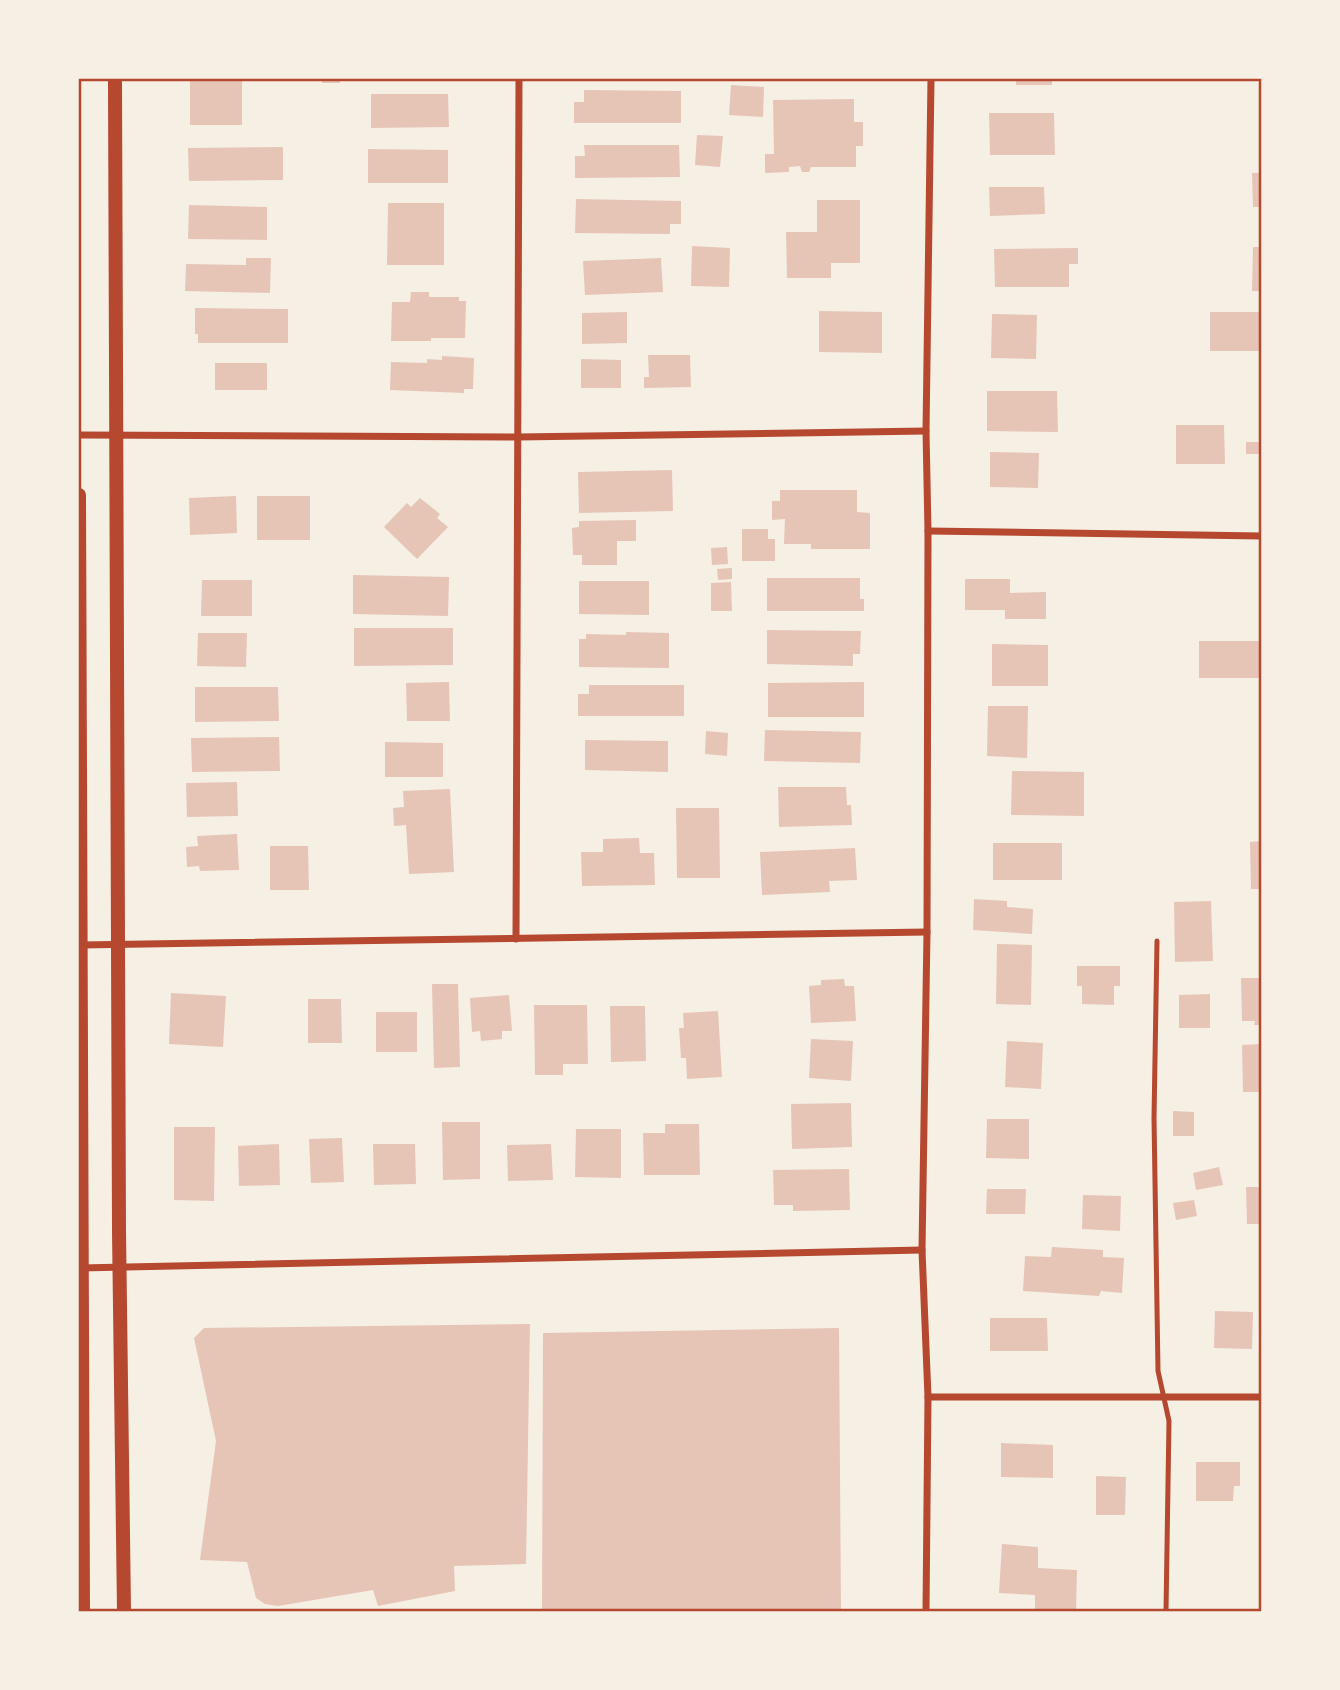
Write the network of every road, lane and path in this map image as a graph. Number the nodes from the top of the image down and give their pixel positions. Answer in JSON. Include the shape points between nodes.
{"nodes":[{"id":1,"x":115,"y":79,"type":"edge"},
{"id":2,"x":519,"y":79,"type":"edge"},
{"id":3,"x":931,"y":79,"type":"edge"},
{"id":4,"x":926,"y":431,"type":"junction"},
{"id":5,"x":79,"y":435,"type":"edge"},
{"id":6,"x":117,"y":436,"type":"junction"},
{"id":7,"x":519,"y":437,"type":"junction"},
{"id":8,"x":79,"y":495,"type":"edge"},
{"id":9,"x":928,"y":531,"type":"junction"},
{"id":10,"x":1261,"y":536,"type":"edge"},
{"id":11,"x":927,"y":932,"type":"junction"},
{"id":12,"x":516,"y":939,"type":"junction"},
{"id":13,"x":1157,"y":941,"type":"dead end"},
{"id":14,"x":80,"y":944,"type":"edge"},
{"id":15,"x":118,"y":944,"type":"junction"},
{"id":16,"x":922,"y":1250,"type":"junction"},
{"id":17,"x":120,"y":1266,"type":"junction"},
{"id":18,"x":80,"y":1268,"type":"edge"},
{"id":19,"x":928,"y":1397,"type":"junction"},
{"id":20,"x":1261,"y":1397,"type":"edge"},
{"id":21,"x":1165,"y":1399,"type":"junction"},
{"id":22,"x":83,"y":1611,"type":"edge"},
{"id":23,"x":124,"y":1611,"type":"edge"},
{"id":24,"x":926,"y":1611,"type":"edge"},
{"id":25,"x":1166,"y":1611,"type":"edge"}],
"edges":[{"from":1,"to":6,"type":"main road"},
{"from":2,"to":7,"type":"street"},
{"from":3,"to":4,"type":"street"},
{"from":4,"to":7,"type":"street"},
{"from":4,"to":9,"type":"street"},
{"from":5,"to":6,"type":"street"},
{"from":6,"to":7,"type":"street"},
{"from":6,"to":15,"type":"main road"},
{"from":7,"to":12,"type":"street"},
{"from":8,"to":14,"type":"main road"},
{"from":9,"to":10,"type":"street"},
{"from":9,"to":11,"type":"street"},
{"from":11,"to":12,"type":"street"},
{"from":11,"to":16,"type":"street"},
{"from":12,"to":15,"type":"street"},
{"from":13,"to":21,"type":"lane","via":[[1158,1371]]},
{"from":14,"to":15,"type":"street"},
{"from":14,"to":18,"type":"main road"},
{"from":15,"to":17,"type":"main road"},
{"from":16,"to":17,"type":"street"},
{"from":16,"to":19,"type":"street"},
{"from":17,"to":18,"type":"street"},
{"from":17,"to":23,"type":"main road"},
{"from":18,"to":22,"type":"main road"},
{"from":19,"to":21,"type":"street"},
{"from":19,"to":24,"type":"street"},
{"from":20,"to":21,"type":"street"},
{"from":21,"to":25,"type":"lane","via":[[1169,1420]]}]}
